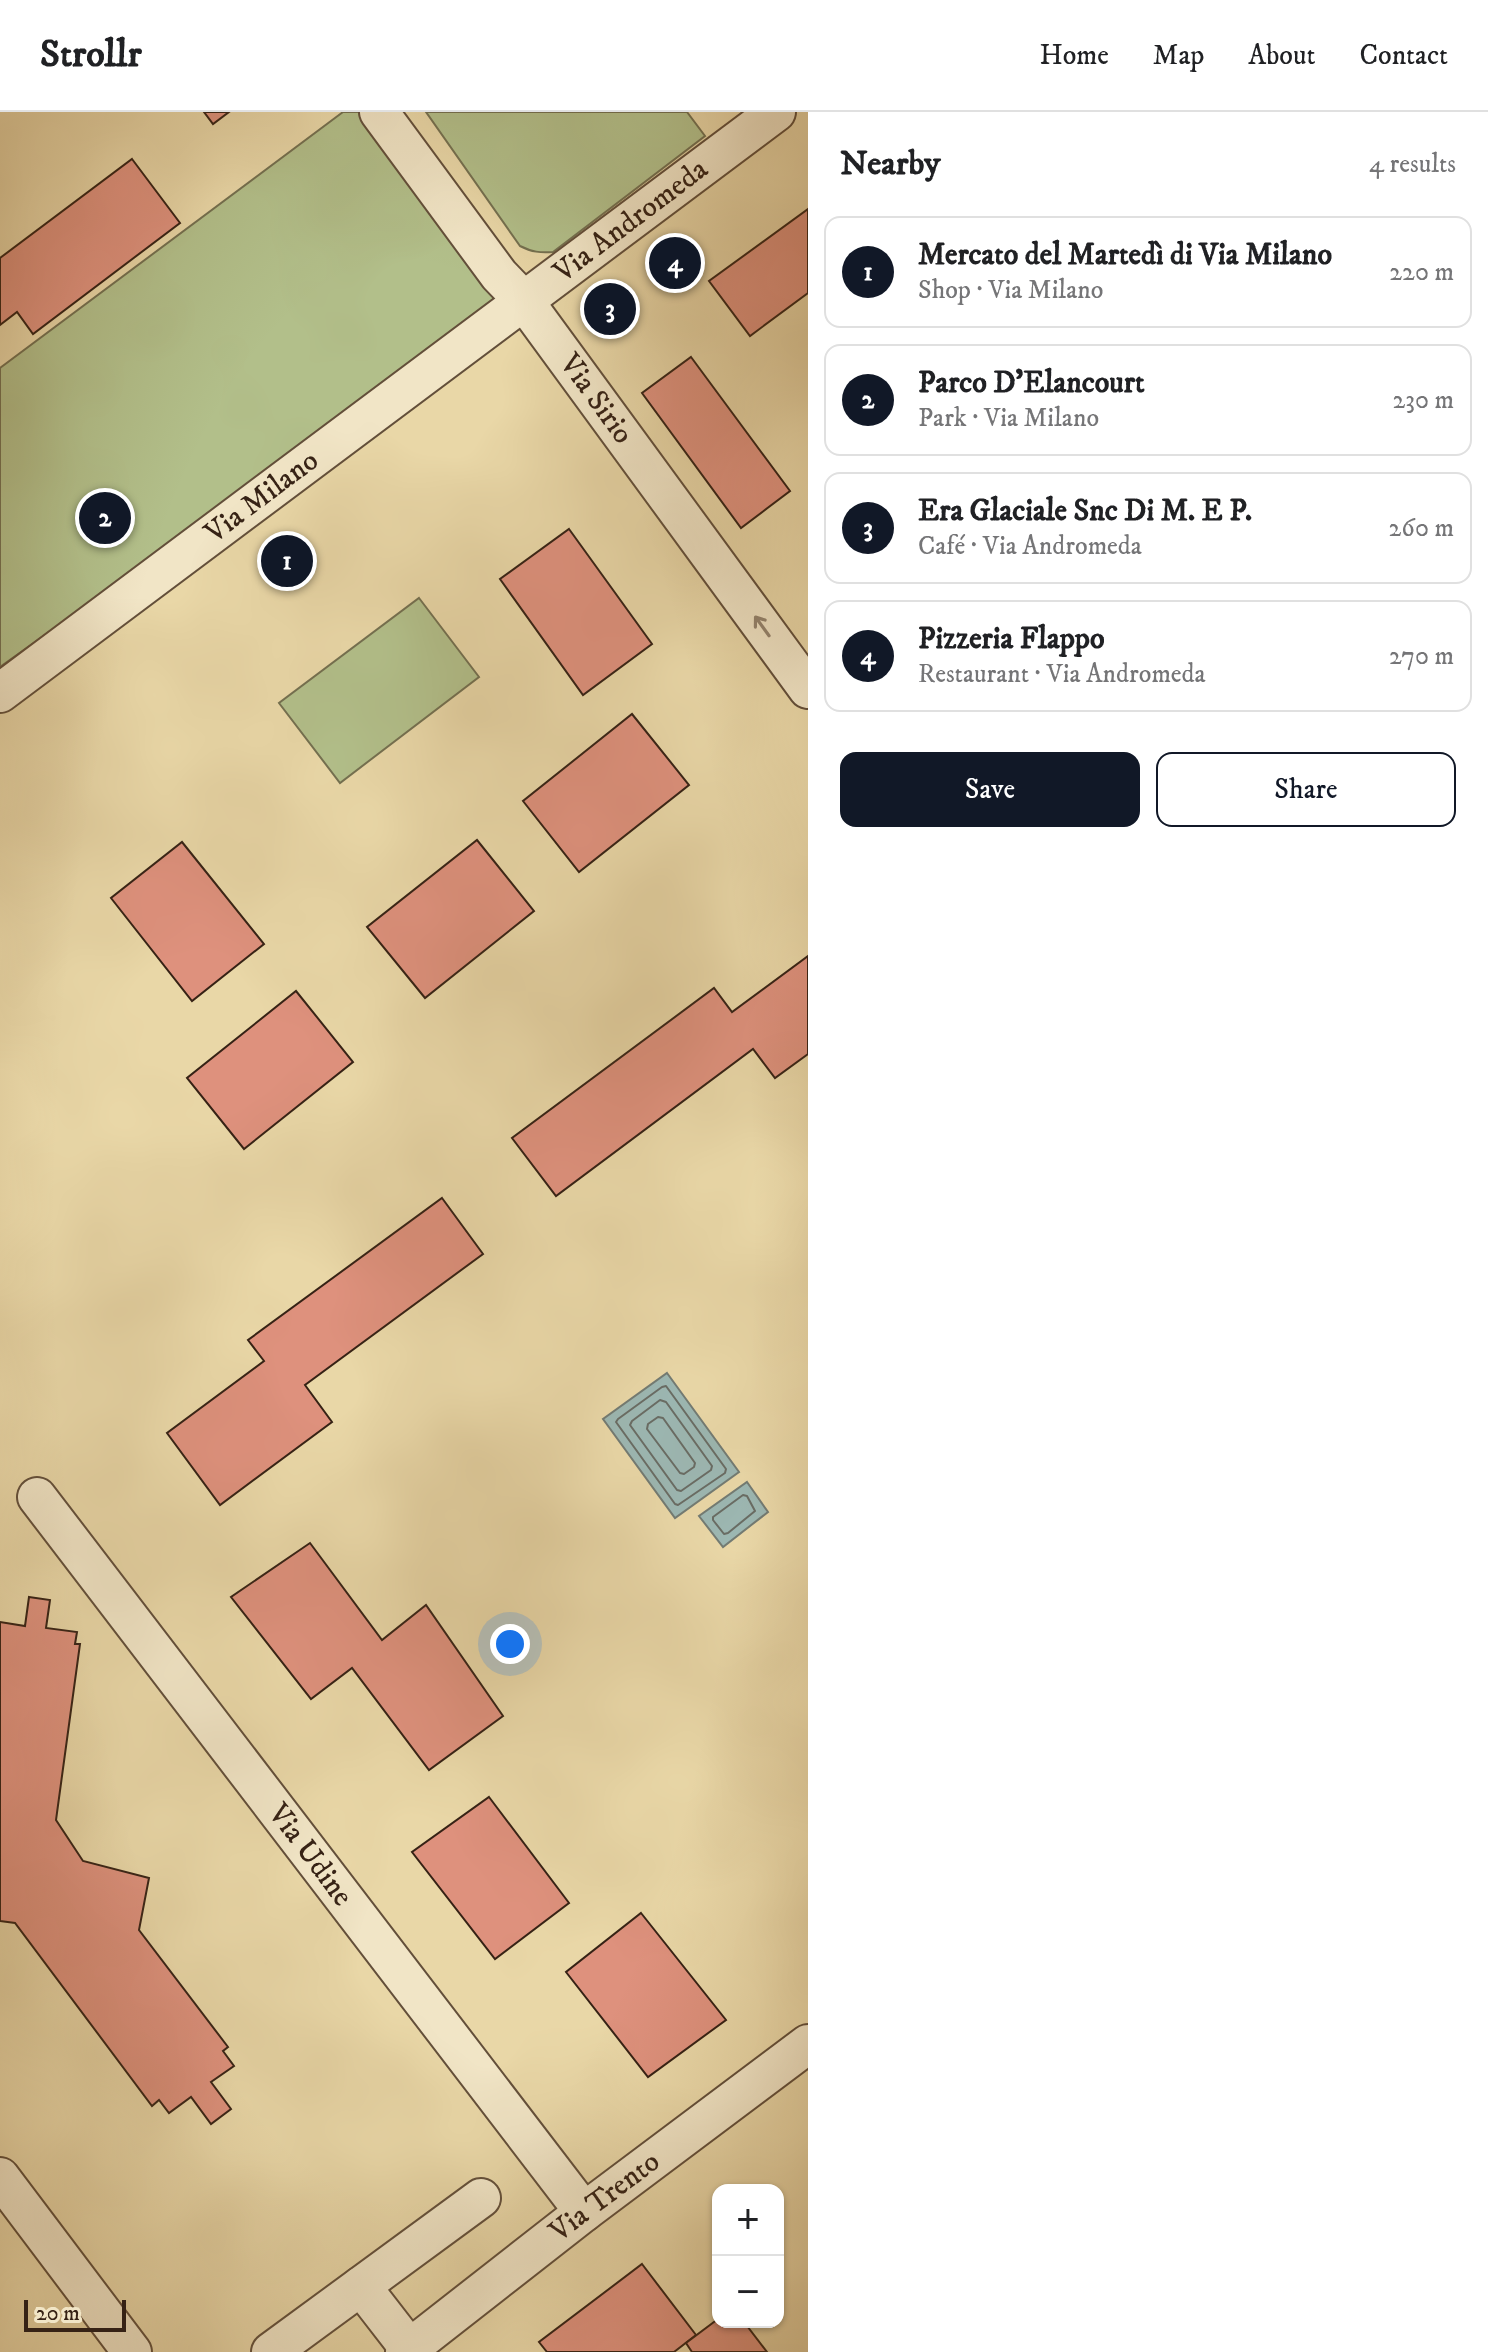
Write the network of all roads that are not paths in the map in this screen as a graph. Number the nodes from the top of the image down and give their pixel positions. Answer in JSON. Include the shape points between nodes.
{"nodes":[{"id":1,"x":379,"y":112,"type":"edge"},
{"id":2,"x":776,"y":112,"type":"edge"},
{"id":3,"x":524,"y":301,"type":"junction"},
{"id":4,"x":808,"y":689,"type":"edge"},
{"id":5,"x":0,"y":693,"type":"edge"},
{"id":6,"x":37,"y":1497,"type":"dead end"},
{"id":7,"x":808,"y":2044,"type":"edge"},
{"id":8,"x":0,"y":2177,"type":"edge"},
{"id":9,"x":481,"y":2198,"type":"dead end"},
{"id":10,"x":584,"y":2212,"type":"junction"},
{"id":11,"x":361,"y":2286,"type":"junction"},
{"id":12,"x":407,"y":2350,"type":"edge"},
{"id":13,"x":132,"y":2352,"type":"edge"},
{"id":14,"x":271,"y":2352,"type":"edge"}],
"edges":[{"from":1,"to":3,"type":"street","name":"Via Sirio","via":[[499,275]]},
{"from":2,"to":3,"type":"street","name":"Via Andromeda"},
{"from":4,"to":3,"type":"street","name":"Via Sirio","one_way":true},
{"from":3,"to":5,"type":"street","name":"Via Milano"},
{"from":6,"to":10,"type":"street","name":"Via Udine"},
{"from":7,"to":10,"type":"street","name":"Via Trento"},
{"from":8,"to":13,"type":"street"},
{"from":9,"to":11,"type":"street"},
{"from":10,"to":12,"type":"street","name":"Via Trento"},
{"from":11,"to":12,"type":"street"},
{"from":11,"to":14,"type":"street"}]}
